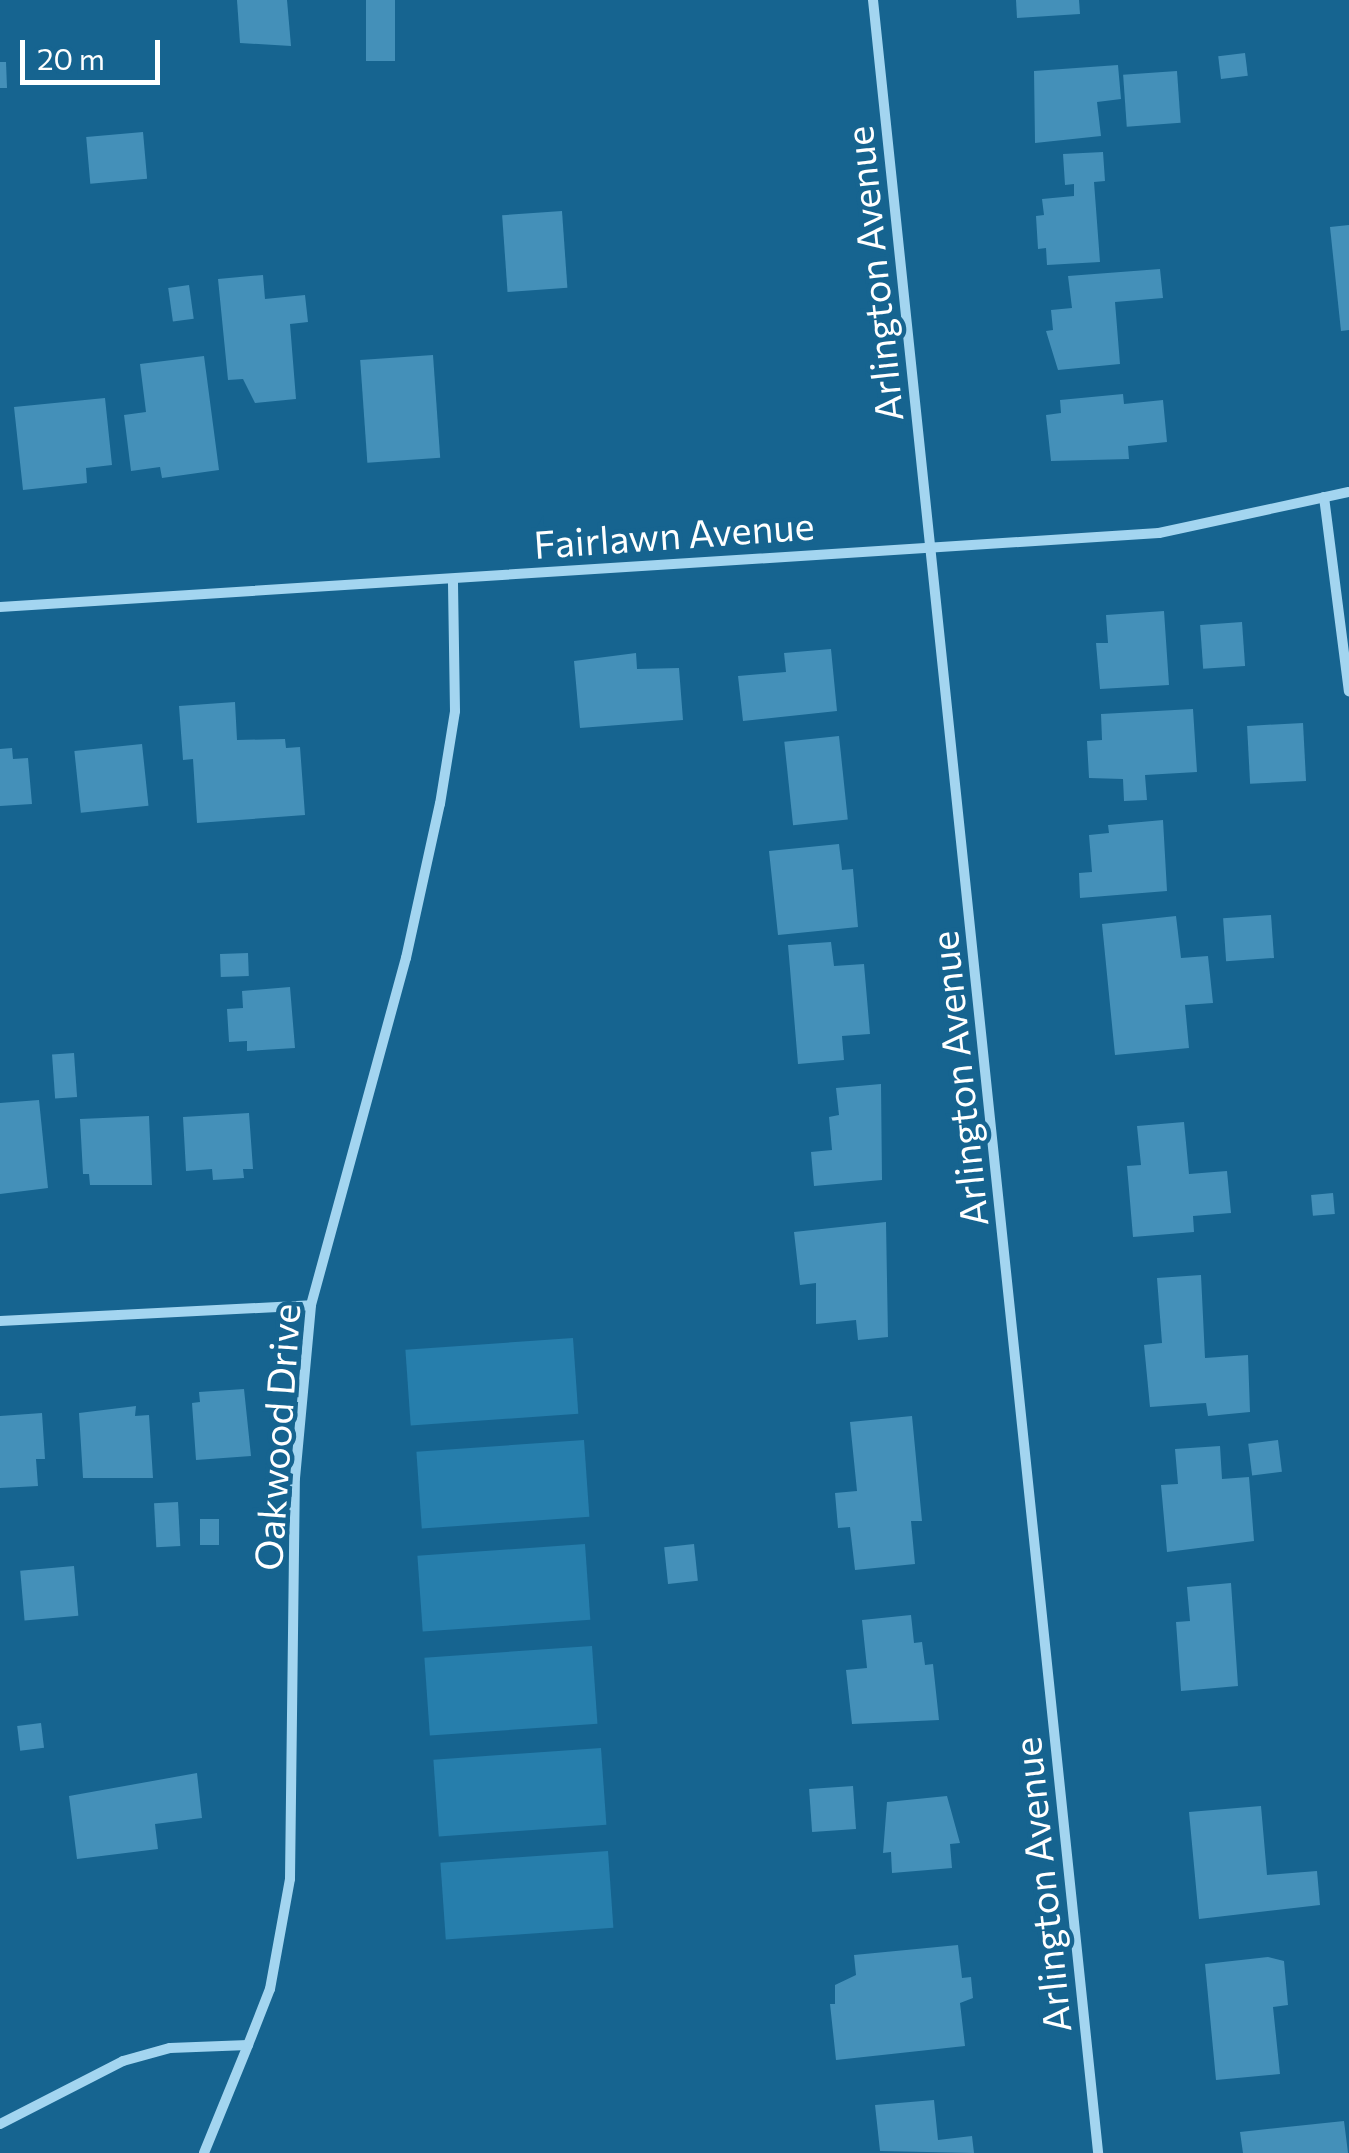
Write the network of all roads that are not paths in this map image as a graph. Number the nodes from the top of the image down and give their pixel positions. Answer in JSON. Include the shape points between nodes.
{"nodes":[{"id":1,"x":873,"y":0,"type":"edge"},
{"id":2,"x":1349,"y":492,"type":"edge"},
{"id":3,"x":1324,"y":497,"type":"junction"},
{"id":4,"x":933,"y":546,"type":"junction"},
{"id":5,"x":453,"y":579,"type":"junction"},
{"id":6,"x":0,"y":608,"type":"edge"},
{"id":7,"x":1349,"y":691,"type":"edge"},
{"id":8,"x":311,"y":1305,"type":"junction"},
{"id":9,"x":0,"y":1321,"type":"edge"},
{"id":10,"x":248,"y":2045,"type":"junction"},
{"id":11,"x":0,"y":2124,"type":"edge"},
{"id":12,"x":204,"y":2153,"type":"edge"},
{"id":13,"x":1098,"y":2153,"type":"edge"}],
"edges":[{"from":1,"to":4,"type":"street","name":"Arlington Avenue"},
{"from":2,"to":3,"type":"street","name":"Fairlawn Avenue"},
{"from":3,"to":4,"type":"street","name":"Fairlawn Avenue","via":[[1159,532]]},
{"from":3,"to":7,"type":"street"},
{"from":4,"to":5,"type":"street","name":"Fairlawn Avenue"},
{"from":4,"to":13,"type":"street","name":"Arlington Avenue"},
{"from":5,"to":6,"type":"street","name":"Fairlawn Avenue"},
{"from":5,"to":8,"type":"street","name":"Oakwood Drive","via":[[455,711],[440,804],[406,958]]},
{"from":8,"to":9,"type":"street"},
{"from":8,"to":10,"type":"street","name":"Oakwood Drive","via":[[295,1478],[290,1879],[280,1950]]},
{"from":10,"to":11,"type":"street","via":[[170,2048],[123,2060]]},
{"from":10,"to":12,"type":"street","name":"Oakwood Drive"}]}
